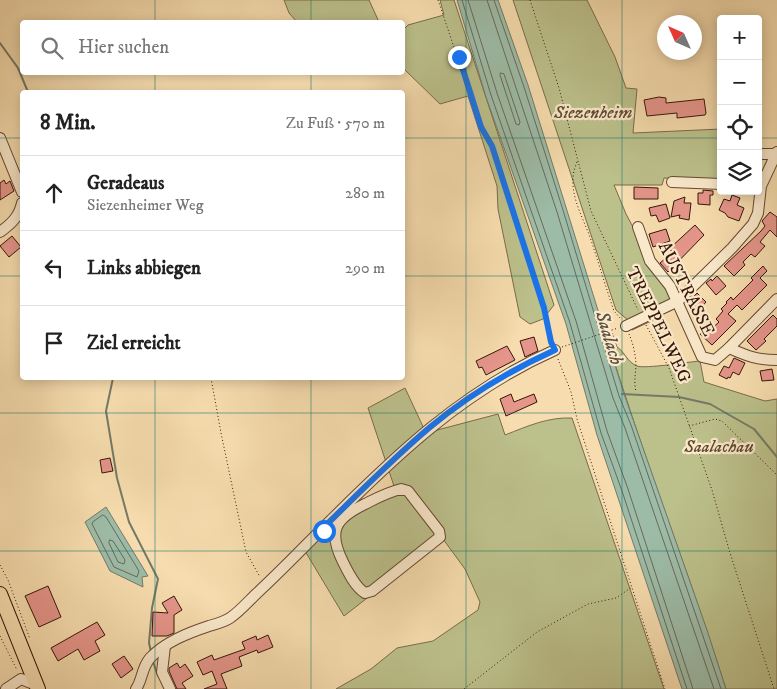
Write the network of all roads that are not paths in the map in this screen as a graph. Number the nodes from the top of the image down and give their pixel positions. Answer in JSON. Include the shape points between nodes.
{"nodes":[{"id":1,"x":0,"y":138,"type":"edge"},
{"id":2,"x":776,"y":153,"type":"edge"},
{"id":3,"x":762,"y":154,"type":"edge"},
{"id":4,"x":672,"y":182,"type":"dead end"},
{"id":5,"x":762,"y":182,"type":"edge"},
{"id":6,"x":717,"y":184,"type":"edge"},
{"id":7,"x":20,"y":187,"type":"edge"},
{"id":8,"x":759,"y":195,"type":"edge"},
{"id":9,"x":20,"y":213,"type":"edge"},
{"id":10,"x":638,"y":226,"type":"dead end"},
{"id":11,"x":0,"y":232,"type":"edge"},
{"id":12,"x":777,"y":299,"type":"edge"},
{"id":13,"x":678,"y":301,"type":"junction"},
{"id":14,"x":624,"y":326,"type":"road end"},
{"id":15,"x":730,"y":348,"type":"junction"},
{"id":16,"x":557,"y":349,"type":"road end"},
{"id":17,"x":777,"y":360,"type":"edge"},
{"id":18,"x":321,"y":530,"type":"junction"},
{"id":19,"x":335,"y":536,"type":"junction"},
{"id":20,"x":0,"y":594,"type":"edge"},
{"id":21,"x":157,"y":652,"type":"junction"},
{"id":22,"x":37,"y":687,"type":"edge"},
{"id":23,"x":6,"y":689,"type":"edge"},
{"id":24,"x":136,"y":689,"type":"edge"},
{"id":25,"x":170,"y":689,"type":"edge"}],
"edges":[{"from":1,"to":7,"type":"street"},
{"from":2,"to":3,"type":"street"},
{"from":2,"to":5,"type":"street"},
{"from":4,"to":6,"type":"street"},
{"from":8,"to":13,"type":"street","via":[[758,213],[752,224]]},
{"from":9,"to":11,"type":"street"},
{"from":10,"to":13,"type":"street","name":"AUSTRASSE","via":[[650,261]]},
{"from":12,"to":15,"type":"street","name":"AUSTRASSE"},
{"from":13,"to":14,"type":"street"},
{"from":13,"to":15,"type":"street","name":"AUSTRASSE","via":[[702,357],[715,360]]},
{"from":15,"to":17,"type":"street","via":[[748,357]]},
{"from":16,"to":18,"type":"street","via":[[523,364],[430,426]]},
{"from":18,"to":19,"type":"street"},
{"from":18,"to":21,"type":"street","via":[[229,619],[188,633]]},
{"from":19,"to":19,"type":"street","via":[[344,566],[365,593],[439,540],[441,534],[408,491],[401,489],[348,512],[337,525]]},
{"from":20,"to":22,"type":"main road"},
{"from":21,"to":24,"type":"street","via":[[143,667]]},
{"from":21,"to":25,"type":"street"},
{"from":22,"to":23,"type":"street","via":[[21,679]]}]}
